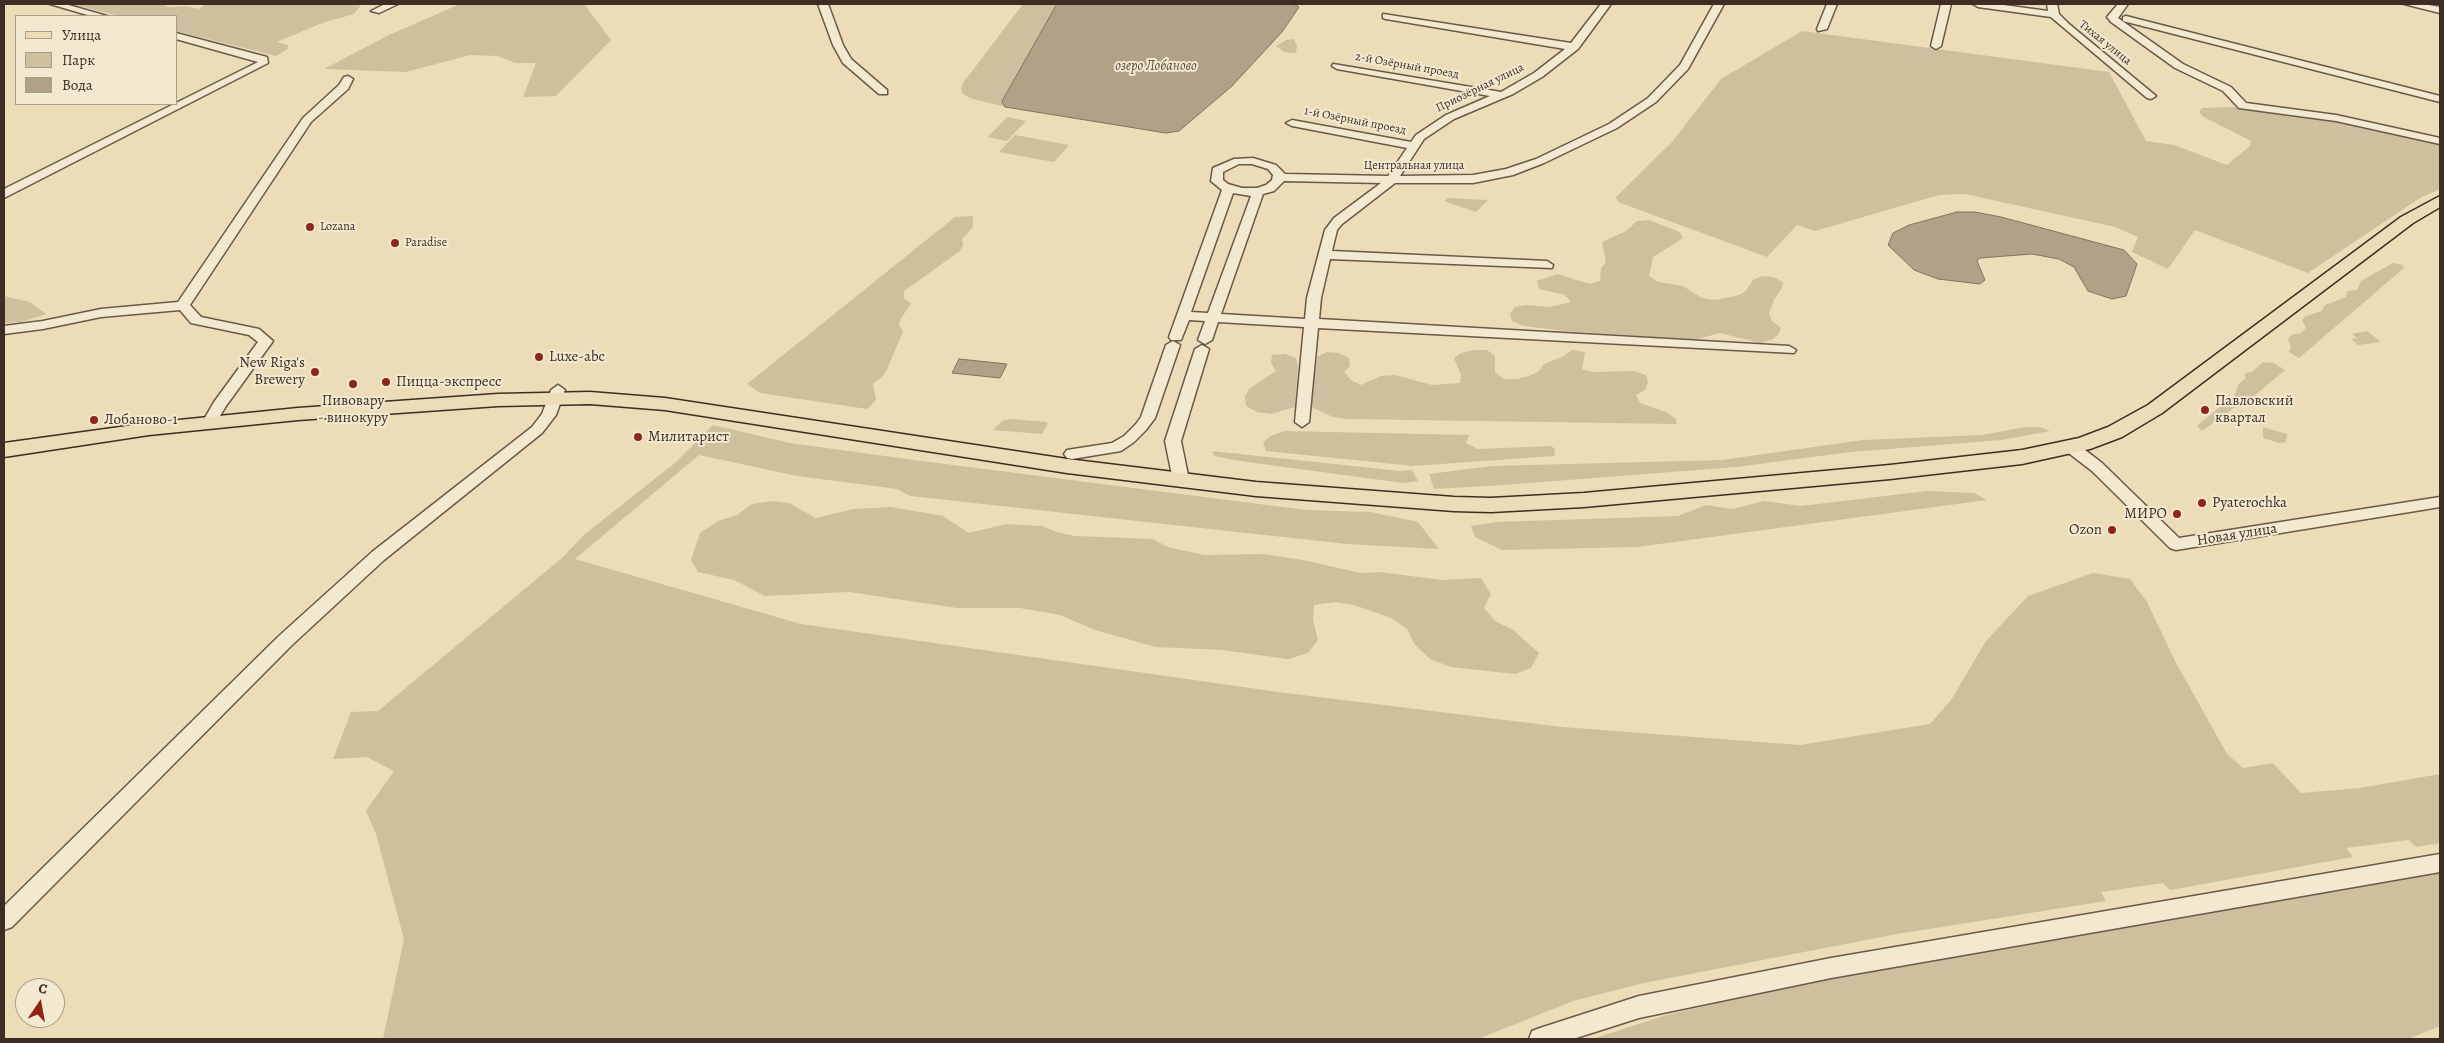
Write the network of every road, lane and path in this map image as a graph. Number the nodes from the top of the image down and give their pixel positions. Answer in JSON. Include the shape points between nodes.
{"nodes":[{"id":1,"x":55,"y":4,"type":"edge"},
{"id":2,"x":393,"y":4,"type":"edge"},
{"id":3,"x":823,"y":4,"type":"edge"},
{"id":4,"x":1606,"y":4,"type":"edge"},
{"id":5,"x":1719,"y":4,"type":"edge"},
{"id":6,"x":1832,"y":4,"type":"edge"},
{"id":7,"x":1946,"y":4,"type":"edge"},
{"id":8,"x":1978,"y":4,"type":"edge"},
{"id":9,"x":2123,"y":4,"type":"edge"},
{"id":10,"x":2409,"y":4,"type":"edge"},
{"id":11,"x":2053,"y":9,"type":"edge"},
{"id":12,"x":2440,"y":10,"type":"edge"},
{"id":13,"x":376,"y":11,"type":"dead end"},
{"id":14,"x":98,"y":15,"type":"edge"},
{"id":15,"x":1386,"y":16,"type":"dead end"},
{"id":16,"x":2126,"y":19,"type":"dead end"},
{"id":17,"x":1822,"y":29,"type":"dead end"},
{"id":18,"x":178,"y":37,"type":"edge"},
{"id":19,"x":1936,"y":46,"type":"dead end"},
{"id":20,"x":1574,"y":47,"type":"junction"},
{"id":21,"x":1337,"y":66,"type":"dead end"},
{"id":22,"x":348,"y":78,"type":"dead end"},
{"id":23,"x":883,"y":92,"type":"dead end"},
{"id":24,"x":1502,"y":95,"type":"junction"},
{"id":25,"x":2151,"y":96,"type":"dead end"},
{"id":26,"x":2440,"y":99,"type":"edge"},
{"id":27,"x":1292,"y":123,"type":"dead end"},
{"id":28,"x":2440,"y":141,"type":"edge"},
{"id":29,"x":1414,"y":146,"type":"junction"},
{"id":30,"x":1279,"y":177,"type":"junction"},
{"id":31,"x":1391,"y":181,"type":"junction"},
{"id":32,"x":4,"y":184,"type":"edge"},
{"id":33,"x":19,"y":186,"type":"junction"},
{"id":34,"x":1228,"y":189,"type":"junction"},
{"id":35,"x":1258,"y":192,"type":"junction"},
{"id":36,"x":4,"y":194,"type":"edge"},
{"id":37,"x":2440,"y":201,"type":"edge"},
{"id":38,"x":1326,"y":255,"type":"junction"},
{"id":39,"x":1547,"y":265,"type":"dead end"},
{"id":40,"x":183,"y":305,"type":"junction"},
{"id":41,"x":1183,"y":316,"type":"junction"},
{"id":42,"x":1212,"y":319,"type":"junction"},
{"id":43,"x":1311,"y":324,"type":"junction"},
{"id":44,"x":4,"y":330,"type":"edge"},
{"id":45,"x":1789,"y":350,"type":"dead end"},
{"id":46,"x":556,"y":394,"type":"junction"},
{"id":47,"x":211,"y":418,"type":"junction"},
{"id":48,"x":1302,"y":422,"type":"dead end"},
{"id":49,"x":4,"y":442,"type":"edge"},
{"id":50,"x":2071,"y":447,"type":"junction"},
{"id":51,"x":4,"y":450,"type":"edge"},
{"id":52,"x":1072,"y":454,"type":"junction"},
{"id":53,"x":1180,"y":474,"type":"junction"},
{"id":54,"x":2440,"y":502,"type":"edge"},
{"id":55,"x":2440,"y":863,"type":"edge"},
{"id":56,"x":6,"y":919,"type":"edge"},
{"id":57,"x":1540,"y":1039,"type":"edge"}],
"edges":[{"from":1,"to":14,"type":"street"},
{"from":2,"to":13,"type":"street"},
{"from":3,"to":23,"type":"street","via":[[847,61]]},
{"from":4,"to":20,"type":"street","name":"Приозёрная улица"},
{"from":5,"to":31,"type":"street","name":"Центральная улица","via":[[1684,67],[1671,82],[1652,100],[1612,126],[1572,147],[1509,172],[1473,179]]},
{"from":6,"to":17,"type":"street"},
{"from":7,"to":19,"type":"street"},
{"from":8,"to":11,"type":"street"},
{"from":9,"to":28,"type":"street","via":[[2112,17],[2114,20],[2179,66],[2227,89],[2243,106],[2336,118]]},
{"from":10,"to":12,"type":"street"},
{"from":11,"to":25,"type":"street","name":"Тихая улица"},
{"from":15,"to":20,"type":"street"},
{"from":16,"to":26,"type":"street"},
{"from":18,"to":33,"type":"street","via":[[263,59],[263,63]]},
{"from":20,"to":24,"type":"street","name":"Приозёрная улица","via":[[1538,76]]},
{"from":21,"to":24,"type":"street","name":"2-й Озёрный проезд"},
{"from":22,"to":40,"type":"street","via":[[344,87],[307,120]]},
{"from":24,"to":29,"type":"street","name":"Приозёрная улица","via":[[1436,125]]},
{"from":27,"to":29,"type":"street","name":"1-й Озёрный проезд"},
{"from":29,"to":31,"type":"street","name":"Приозёрная улица"},
{"from":30,"to":31,"type":"street","name":"Центральная улица"},
{"from":30,"to":34,"type":"street","via":[[1276,170],[1267,164],[1238,161],[1226,165],[1216,174],[1220,184]]},
{"from":30,"to":35,"type":"street","via":[[1275,185]]},
{"from":31,"to":38,"type":"street","name":"Приозёрная улица","via":[[1338,221],[1331,230]]},
{"from":32,"to":33,"type":"street"},
{"from":33,"to":36,"type":"street"},
{"from":34,"to":35,"type":"street"},
{"from":34,"to":41,"type":"street"},
{"from":35,"to":42,"type":"street"},
{"from":37,"to":50,"type":"main road","via":[[2407,220],[2155,409],[2115,432]]},
{"from":38,"to":39,"type":"street"},
{"from":38,"to":43,"type":"street","name":"Приозёрная улица","via":[[1314,298]]},
{"from":40,"to":44,"type":"street","via":[[101,313]]},
{"from":40,"to":47,"type":"street","via":[[196,320],[254,332],[266,341]]},
{"from":41,"to":42,"type":"street"},
{"from":41,"to":52,"type":"street","via":[[1148,418],[1129,439],[1116,447]]},
{"from":42,"to":43,"type":"street"},
{"from":42,"to":53,"type":"street","via":[[1173,441]]},
{"from":43,"to":45,"type":"street"},
{"from":43,"to":48,"type":"street","name":"Приозёрная улица"},
{"from":46,"to":47,"type":"main road"},
{"from":46,"to":52,"type":"main road","via":[[628,392],[718,402]]},
{"from":46,"to":53,"type":"main road","via":[[665,404],[868,438]]},
{"from":46,"to":56,"type":"street","via":[[549,415],[537,430],[378,556],[286,640]]},
{"from":47,"to":49,"type":"main road"},
{"from":47,"to":51,"type":"main road"},
{"from":50,"to":53,"type":"main road","via":[[2022,457],[1909,470],[1584,500],[1492,505],[1256,489]]},
{"from":50,"to":54,"type":"street","name":"Новая улица","via":[[2097,467],[2176,544]]},
{"from":52,"to":53,"type":"main road"},
{"from":55,"to":57,"type":"street","via":[[1831,968],[1639,1008]]}]}
